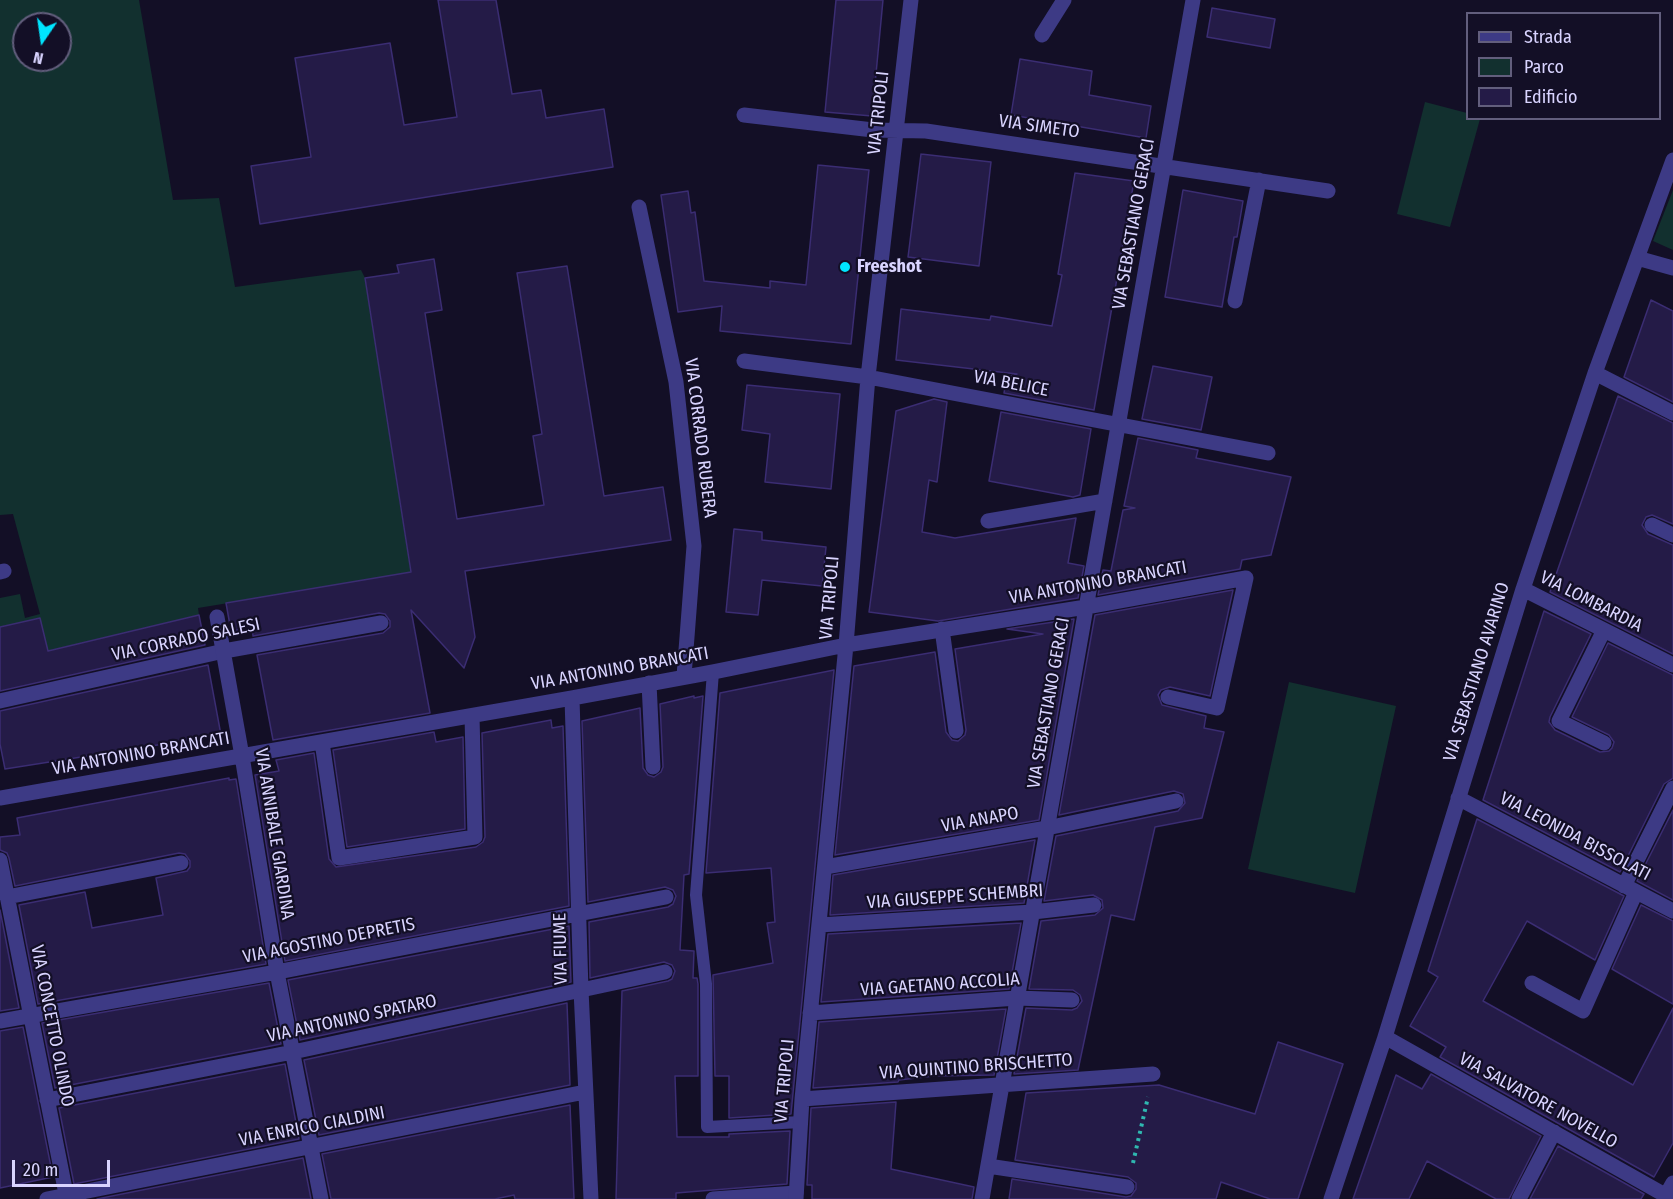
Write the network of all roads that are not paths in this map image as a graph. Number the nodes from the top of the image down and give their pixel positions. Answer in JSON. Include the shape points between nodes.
{"nodes":[{"id":1,"x":911,"y":0,"type":"edge"},
{"id":2,"x":1064,"y":0,"type":"edge"},
{"id":3,"x":1193,"y":0,"type":"edge"},
{"id":4,"x":1042,"y":35,"type":"dead end"},
{"id":5,"x":744,"y":115,"type":"dead end"},
{"id":6,"x":896,"y":130,"type":"junction"},
{"id":7,"x":1673,"y":160,"type":"edge"},
{"id":8,"x":1164,"y":165,"type":"junction"},
{"id":9,"x":1258,"y":180,"type":"junction"},
{"id":10,"x":1328,"y":191,"type":"dead end"},
{"id":11,"x":639,"y":207,"type":"dead end"},
{"id":12,"x":1637,"y":258,"type":"junction"},
{"id":13,"x":1673,"y":268,"type":"edge"},
{"id":14,"x":1235,"y":301,"type":"dead end"},
{"id":15,"x":744,"y":361,"type":"dead end"},
{"id":16,"x":1595,"y":373,"type":"junction"},
{"id":17,"x":868,"y":377,"type":"junction"},
{"id":18,"x":1673,"y":412,"type":"edge"},
{"id":19,"x":1119,"y":424,"type":"junction"},
{"id":20,"x":1268,"y":453,"type":"dead end"},
{"id":21,"x":1105,"y":501,"type":"junction"},
{"id":22,"x":988,"y":521,"type":"dead end"},
{"id":23,"x":1652,"y":525,"type":"dead end"},
{"id":24,"x":1673,"y":535,"type":"edge"},
{"id":25,"x":1523,"y":589,"type":"junction"},
{"id":26,"x":1086,"y":607,"type":"junction"},
{"id":27,"x":217,"y":617,"type":"dead end"},
{"id":28,"x":381,"y":623,"type":"dead end"},
{"id":29,"x":942,"y":628,"type":"junction"},
{"id":30,"x":1604,"y":630,"type":"junction"},
{"id":31,"x":846,"y":645,"type":"junction"},
{"id":32,"x":224,"y":651,"type":"junction"},
{"id":33,"x":1673,"y":665,"type":"edge"},
{"id":34,"x":713,"y":672,"type":"junction"},
{"id":35,"x":684,"y":676,"type":"junction"},
{"id":36,"x":650,"y":683,"type":"junction"},
{"id":37,"x":1168,"y":697,"type":"dead end"},
{"id":38,"x":572,"y":698,"type":"junction"},
{"id":39,"x":0,"y":701,"type":"edge"},
{"id":40,"x":472,"y":716,"type":"junction"},
{"id":41,"x":956,"y":731,"type":"dead end"},
{"id":42,"x":322,"y":742,"type":"junction"},
{"id":43,"x":1604,"y":743,"type":"dead end"},
{"id":44,"x":242,"y":756,"type":"junction"},
{"id":45,"x":653,"y":767,"type":"dead end"},
{"id":46,"x":1673,"y":788,"type":"edge"},
{"id":47,"x":0,"y":798,"type":"edge"},
{"id":48,"x":1458,"y":798,"type":"junction"},
{"id":49,"x":1176,"y":801,"type":"dead end"},
{"id":50,"x":1047,"y":828,"type":"junction"},
{"id":51,"x":0,"y":860,"type":"edge"},
{"id":52,"x":182,"y":863,"type":"dead end"},
{"id":53,"x":825,"y":867,"type":"junction"},
{"id":54,"x":1630,"y":889,"type":"junction"},
{"id":55,"x":7,"y":897,"type":"junction"},
{"id":56,"x":666,"y":897,"type":"dead end"},
{"id":57,"x":1094,"y":905,"type":"dead end"},
{"id":58,"x":1673,"y":911,"type":"edge"},
{"id":59,"x":579,"y":912,"type":"junction"},
{"id":60,"x":1033,"y":912,"type":"junction"},
{"id":61,"x":819,"y":925,"type":"junction"},
{"id":62,"x":277,"y":972,"type":"junction"},
{"id":63,"x":665,"y":972,"type":"dead end"},
{"id":64,"x":1532,"y":983,"type":"dead end"},
{"id":65,"x":581,"y":990,"type":"junction"},
{"id":66,"x":1017,"y":998,"type":"junction"},
{"id":67,"x":1072,"y":999,"type":"dead end"},
{"id":68,"x":810,"y":1013,"type":"junction"},
{"id":69,"x":30,"y":1015,"type":"junction"},
{"id":70,"x":0,"y":1021,"type":"edge"},
{"id":71,"x":1384,"y":1037,"type":"junction"},
{"id":72,"x":293,"y":1052,"type":"junction"},
{"id":73,"x":1153,"y":1074,"type":"road end"},
{"id":74,"x":1002,"y":1085,"type":"junction"},
{"id":75,"x":585,"y":1092,"type":"junction"},
{"id":76,"x":802,"y":1099,"type":"junction"},
{"id":77,"x":47,"y":1100,"type":"junction"},
{"id":78,"x":801,"y":1122,"type":"junction"},
{"id":79,"x":1554,"y":1132,"type":"junction"},
{"id":80,"x":311,"y":1148,"type":"junction"},
{"id":81,"x":988,"y":1166,"type":"junction"},
{"id":82,"x":1127,"y":1187,"type":"road end"},
{"id":83,"x":1669,"y":1194,"type":"edge"},
{"id":84,"x":796,"y":1196,"type":"edge"},
{"id":85,"x":66,"y":1197,"type":"edge"},
{"id":86,"x":47,"y":1199,"type":"edge"},
{"id":87,"x":321,"y":1199,"type":"edge"},
{"id":88,"x":591,"y":1199,"type":"edge"},
{"id":89,"x":713,"y":1199,"type":"edge"},
{"id":90,"x":982,"y":1199,"type":"edge"},
{"id":91,"x":1331,"y":1199,"type":"edge"},
{"id":92,"x":1519,"y":1199,"type":"edge"}],
"edges":[{"from":1,"to":6,"type":"street","name":"VIA TRIPOLI"},
{"from":2,"to":4,"type":"street"},
{"from":3,"to":8,"type":"street","name":"VIA SEBASTIANO GERACI"},
{"from":5,"to":6,"type":"street","name":"VIA SIMETO"},
{"from":6,"to":8,"type":"street","name":"VIA SIMETO","via":[[926,130]]},
{"from":6,"to":17,"type":"street","name":"VIA TRIPOLI"},
{"from":7,"to":12,"type":"street","name":"VIA SEBASTIANO AVARINO"},
{"from":8,"to":9,"type":"street","name":"VIA SIMETO"},
{"from":8,"to":19,"type":"street","name":"VIA SEBASTIANO GERACI"},
{"from":9,"to":10,"type":"street","name":"VIA SIMETO"},
{"from":9,"to":14,"type":"street"},
{"from":11,"to":35,"type":"street","name":"VIA CORRADO RUBERA","via":[[676,382],[694,546]]},
{"from":12,"to":13,"type":"street"},
{"from":12,"to":16,"type":"street","name":"VIA SEBASTIANO AVARINO"},
{"from":15,"to":17,"type":"street","name":"VIA BELICE"},
{"from":16,"to":18,"type":"street"},
{"from":16,"to":25,"type":"street","name":"VIA SEBASTIANO AVARINO"},
{"from":17,"to":19,"type":"street","name":"VIA BELICE"},
{"from":17,"to":31,"type":"street","name":"VIA TRIPOLI"},
{"from":19,"to":20,"type":"street","name":"VIA BELICE"},
{"from":19,"to":21,"type":"street","name":"VIA SEBASTIANO GERACI"},
{"from":21,"to":22,"type":"street"},
{"from":21,"to":26,"type":"street","name":"VIA SEBASTIANO GERACI"},
{"from":23,"to":24,"type":"street"},
{"from":25,"to":30,"type":"street","name":"VIA LOMBARDIA"},
{"from":25,"to":48,"type":"street","name":"VIA SEBASTIANO AVARINO"},
{"from":26,"to":29,"type":"street","name":"VIA ANTONINO BRANCATI"},
{"from":26,"to":37,"type":"street","name":"VIA ANTONINO BRANCATI","via":[[1246,578],[1217,708]]},
{"from":26,"to":50,"type":"street","name":"VIA SEBASTIANO GERACI"},
{"from":27,"to":32,"type":"street","name":"VIA ANNIBALE GIARDINA"},
{"from":28,"to":32,"type":"street","name":"VIA CORRADO SALESI"},
{"from":29,"to":31,"type":"street","name":"VIA ANTONINO BRANCATI"},
{"from":29,"to":41,"type":"street"},
{"from":30,"to":33,"type":"street","name":"VIA LOMBARDIA"},
{"from":30,"to":43,"type":"street","via":[[1559,722]]},
{"from":31,"to":34,"type":"street","name":"VIA ANTONINO BRANCATI"},
{"from":31,"to":53,"type":"street","name":"VIA TRIPOLI"},
{"from":32,"to":39,"type":"street","name":"VIA CORRADO SALESI"},
{"from":32,"to":44,"type":"street","name":"VIA ANNIBALE GIARDINA"},
{"from":34,"to":35,"type":"street","name":"VIA ANTONINO BRANCATI"},
{"from":34,"to":78,"type":"lane","via":[[696,895],[706,984],[707,1127]]},
{"from":35,"to":36,"type":"street","name":"VIA ANTONINO BRANCATI"},
{"from":36,"to":38,"type":"street","name":"VIA ANTONINO BRANCATI"},
{"from":36,"to":45,"type":"street"},
{"from":38,"to":40,"type":"street","name":"VIA ANTONINO BRANCATI"},
{"from":38,"to":59,"type":"street","name":"VIA FIUME"},
{"from":40,"to":42,"type":"street","name":"VIA ANTONINO BRANCATI"},
{"from":40,"to":42,"type":"street","via":[[475,837],[339,858]]},
{"from":42,"to":44,"type":"street","name":"VIA ANTONINO BRANCATI"},
{"from":44,"to":47,"type":"street","name":"VIA ANTONINO BRANCATI"},
{"from":44,"to":62,"type":"street","name":"VIA ANNIBALE GIARDINA"},
{"from":46,"to":54,"type":"street"},
{"from":48,"to":54,"type":"street","name":"VIA LEONIDA BISSOLATI"},
{"from":48,"to":71,"type":"street","name":"VIA SEBASTIANO AVARINO"},
{"from":49,"to":50,"type":"street","name":"VIA ANAPO"},
{"from":50,"to":53,"type":"street","name":"VIA ANAPO"},
{"from":50,"to":60,"type":"street","name":"VIA SEBASTIANO GERACI"},
{"from":51,"to":55,"type":"street","name":"VIA CONCETTO OLINDO"},
{"from":52,"to":55,"type":"street"},
{"from":53,"to":61,"type":"street","name":"VIA TRIPOLI"},
{"from":54,"to":58,"type":"street","name":"VIA LEONIDA BISSOLATI"},
{"from":54,"to":64,"type":"street","via":[[1583,1011]]},
{"from":55,"to":69,"type":"street","name":"VIA CONCETTO OLINDO"},
{"from":56,"to":59,"type":"street","name":"VIA AGOSTINO DEPRETIS"},
{"from":57,"to":60,"type":"street","name":"VIA GIUSEPPE SCHEMBRI"},
{"from":59,"to":62,"type":"street","name":"VIA AGOSTINO DEPRETIS"},
{"from":59,"to":65,"type":"street","name":"VIA FIUME"},
{"from":60,"to":61,"type":"street","name":"VIA GIUSEPPE SCHEMBRI"},
{"from":60,"to":66,"type":"street","name":"VIA SEBASTIANO GERACI"},
{"from":61,"to":68,"type":"street","name":"VIA TRIPOLI"},
{"from":62,"to":69,"type":"street","name":"VIA AGOSTINO DEPRETIS"},
{"from":62,"to":72,"type":"street","name":"VIA ANNIBALE GIARDINA"},
{"from":63,"to":65,"type":"street","name":"VIA ANTONINO SPATARO"},
{"from":65,"to":72,"type":"street","name":"VIA ANTONINO SPATARO"},
{"from":65,"to":75,"type":"street","name":"VIA FIUME"},
{"from":66,"to":67,"type":"street","name":"VIA GAETANO ACCOLIA"},
{"from":66,"to":68,"type":"street","name":"VIA GAETANO ACCOLIA"},
{"from":66,"to":74,"type":"street","name":"VIA SEBASTIANO GERACI"},
{"from":68,"to":76,"type":"street","name":"VIA TRIPOLI"},
{"from":69,"to":70,"type":"street","name":"VIA AGOSTINO DEPRETIS"},
{"from":69,"to":77,"type":"street","name":"VIA CONCETTO OLINDO"},
{"from":71,"to":79,"type":"street","name":"VIA SALVATORE NOVELLO"},
{"from":71,"to":91,"type":"street","name":"VIA SEBASTIANO AVARINO"},
{"from":72,"to":77,"type":"street","name":"VIA ANTONINO SPATARO"},
{"from":72,"to":80,"type":"street","name":"VIA ANNIBALE GIARDINA"},
{"from":73,"to":74,"type":"street","name":"VIA QUINTINO BRISCHETTO"},
{"from":74,"to":76,"type":"street","name":"VIA QUINTINO BRISCHETTO"},
{"from":74,"to":81,"type":"street","name":"VIA SEBASTIANO GERACI"},
{"from":75,"to":80,"type":"street","name":"VIA ENRICO CIALDINI"},
{"from":75,"to":88,"type":"street","name":"VIA FIUME"},
{"from":76,"to":78,"type":"street","name":"VIA TRIPOLI"},
{"from":77,"to":85,"type":"street","name":"VIA CONCETTO OLINDO"},
{"from":78,"to":84,"type":"street","name":"VIA TRIPOLI"},
{"from":79,"to":83,"type":"street","name":"VIA SALVATORE NOVELLO"},
{"from":79,"to":92,"type":"street"},
{"from":80,"to":85,"type":"street","name":"VIA ENRICO CIALDINI"},
{"from":80,"to":87,"type":"street","name":"VIA ANNIBALE GIARDINA"},
{"from":81,"to":82,"type":"street"},
{"from":81,"to":90,"type":"street","name":"VIA SEBASTIANO GERACI"},
{"from":84,"to":89,"type":"street"},
{"from":85,"to":86,"type":"street","name":"VIA ENRICO CIALDINI"}]}
